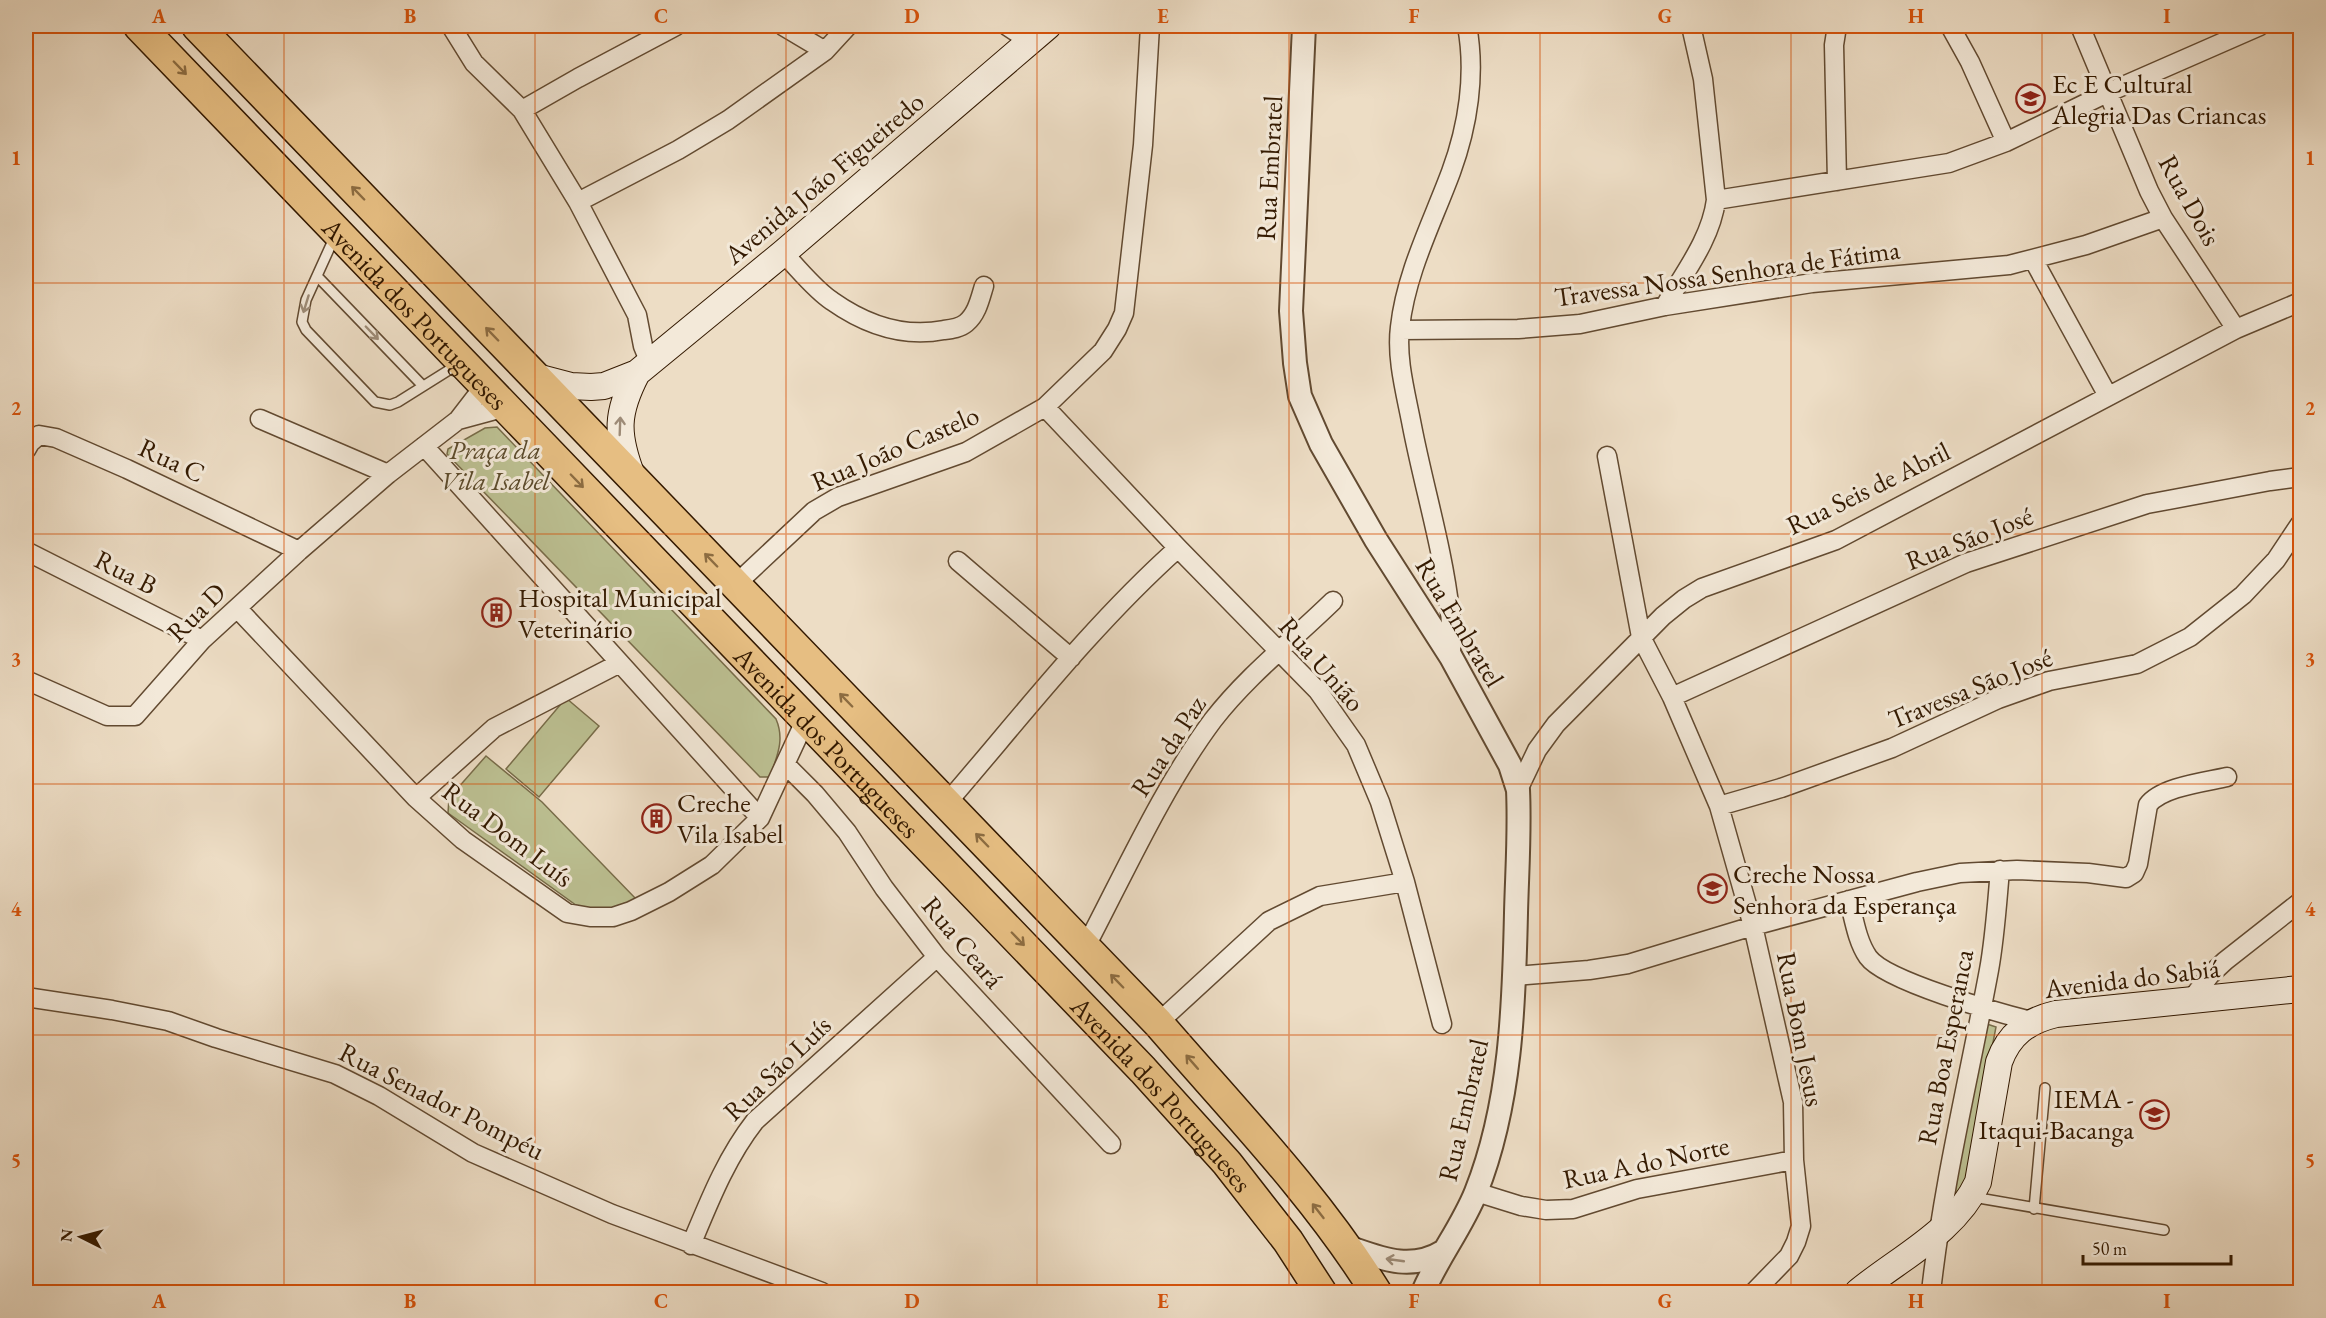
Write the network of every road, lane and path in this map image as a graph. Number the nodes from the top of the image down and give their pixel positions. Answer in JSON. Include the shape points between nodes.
{"nodes":[{"id":1,"x":139,"y":26,"type":"edge"},
{"id":2,"x":197,"y":26,"type":"edge"},
{"id":3,"x":451,"y":26,"type":"edge"},
{"id":4,"x":676,"y":26,"type":"edge"},
{"id":5,"x":783,"y":26,"type":"edge"},
{"id":6,"x":848,"y":26,"type":"edge"},
{"id":7,"x":1007,"y":26,"type":"edge"},
{"id":8,"x":1150,"y":26,"type":"edge"},
{"id":9,"x":1304,"y":26,"type":"edge"},
{"id":10,"x":1467,"y":26,"type":"edge"},
{"id":11,"x":1691,"y":26,"type":"edge"},
{"id":12,"x":1837,"y":26,"type":"edge"},
{"id":13,"x":1950,"y":26,"type":"edge"},
{"id":14,"x":2080,"y":26,"type":"edge"},
{"id":15,"x":2260,"y":26,"type":"edge"},
{"id":16,"x":1039,"y":33,"type":"edge"},
{"id":17,"x":825,"y":51,"type":"junction"},
{"id":18,"x":2107,"y":93,"type":"junction"},
{"id":19,"x":522,"y":110,"type":"junction"},
{"id":20,"x":2006,"y":142,"type":"junction"},
{"id":21,"x":1836,"y":181,"type":"junction"},
{"id":22,"x":1716,"y":200,"type":"junction"},
{"id":23,"x":578,"y":202,"type":"junction"},
{"id":24,"x":2163,"y":218,"type":"junction"},
{"id":25,"x":337,"y":231,"type":"junction"},
{"id":26,"x":783,"y":253,"type":"junction"},
{"id":27,"x":2033,"y":259,"type":"junction"},
{"id":28,"x":317,"y":276,"type":"junction"},
{"id":29,"x":984,"y":286,"type":"dead end"},
{"id":30,"x":2301,"y":302,"type":"edge"},
{"id":31,"x":1665,"y":306,"type":"junction"},
{"id":32,"x":2236,"y":329,"type":"junction"},
{"id":33,"x":1400,"y":330,"type":"junction"},
{"id":34,"x":462,"y":362,"type":"junction"},
{"id":35,"x":643,"y":368,"type":"junction"},
{"id":36,"x":533,"y":376,"type":"junction"},
{"id":37,"x":485,"y":385,"type":"junction"},
{"id":38,"x":423,"y":386,"type":"junction"},
{"id":39,"x":2108,"y":396,"type":"junction"},
{"id":40,"x":506,"y":407,"type":"junction"},
{"id":41,"x":1045,"y":407,"type":"junction"},
{"id":42,"x":260,"y":419,"type":"dead end"},
{"id":43,"x":458,"y":420,"type":"junction"},
{"id":44,"x":424,"y":446,"type":"junction"},
{"id":45,"x":26,"y":450,"type":"edge"},
{"id":46,"x":1607,"y":456,"type":"dead end"},
{"id":47,"x":388,"y":474,"type":"junction"},
{"id":48,"x":2301,"y":477,"type":"edge"},
{"id":49,"x":633,"y":479,"type":"junction"},
{"id":50,"x":2301,"y":524,"type":"edge"},
{"id":51,"x":1178,"y":548,"type":"junction"},
{"id":52,"x":26,"y":551,"type":"edge"},
{"id":53,"x":298,"y":551,"type":"junction"},
{"id":54,"x":958,"y":561,"type":"dead end"},
{"id":55,"x":735,"y":585,"type":"junction"},
{"id":56,"x":1333,"y":601,"type":"dead end"},
{"id":57,"x":237,"y":608,"type":"junction"},
{"id":58,"x":1641,"y":637,"type":"junction"},
{"id":59,"x":202,"y":640,"type":"junction"},
{"id":60,"x":1280,"y":652,"type":"junction"},
{"id":61,"x":1450,"y":657,"type":"junction"},
{"id":62,"x":1071,"y":658,"type":"junction"},
{"id":63,"x":620,"y":663,"type":"junction"},
{"id":64,"x":26,"y":680,"type":"edge"},
{"id":65,"x":1672,"y":696,"type":"junction"},
{"id":66,"x":806,"y":719,"type":"junction"},
{"id":67,"x":786,"y":765,"type":"junction"},
{"id":68,"x":2227,"y":777,"type":"dead end"},
{"id":69,"x":870,"y":786,"type":"junction"},
{"id":70,"x":1518,"y":790,"type":"junction"},
{"id":71,"x":416,"y":798,"type":"junction"},
{"id":72,"x":946,"y":804,"type":"junction"},
{"id":73,"x":1719,"y":806,"type":"junction"},
{"id":74,"x":760,"y":818,"type":"junction"},
{"id":75,"x":2000,"y":870,"type":"junction"},
{"id":76,"x":1405,"y":882,"type":"junction"},
{"id":77,"x":1028,"y":889,"type":"junction"},
{"id":78,"x":1849,"y":900,"type":"junction"},
{"id":79,"x":2301,"y":902,"type":"edge"},
{"id":80,"x":1753,"y":926,"type":"junction"},
{"id":81,"x":1085,"y":948,"type":"junction"},
{"id":82,"x":937,"y":957,"type":"junction"},
{"id":83,"x":1515,"y":976,"type":"junction"},
{"id":84,"x":2301,"y":989,"type":"edge"},
{"id":85,"x":26,"y":997,"type":"edge"},
{"id":86,"x":2191,"y":1000,"type":"junction"},
{"id":87,"x":1980,"y":1008,"type":"junction"},
{"id":88,"x":2031,"y":1021,"type":"junction"},
{"id":89,"x":1158,"y":1023,"type":"junction"},
{"id":90,"x":1442,"y":1024,"type":"dead end"},
{"id":91,"x":2044,"y":1088,"type":"dead end"},
{"id":92,"x":1111,"y":1144,"type":"dead end"},
{"id":93,"x":1794,"y":1160,"type":"junction"},
{"id":94,"x":1476,"y":1192,"type":"junction"},
{"id":95,"x":1971,"y":1197,"type":"junction"},
{"id":96,"x":2034,"y":1209,"type":"junction"},
{"id":97,"x":2164,"y":1230,"type":"dead end"},
{"id":98,"x":1937,"y":1232,"type":"junction"},
{"id":99,"x":691,"y":1245,"type":"junction"},
{"id":100,"x":1345,"y":1246,"type":"junction"},
{"id":101,"x":1444,"y":1251,"type":"junction"},
{"id":102,"x":822,"y":1293,"type":"edge"},
{"id":103,"x":1321,"y":1293,"type":"edge"},
{"id":104,"x":1376,"y":1293,"type":"edge"},
{"id":105,"x":1424,"y":1293,"type":"edge"},
{"id":106,"x":1754,"y":1293,"type":"edge"},
{"id":107,"x":1858,"y":1293,"type":"edge"},
{"id":108,"x":1931,"y":1293,"type":"edge"}],
"edges":[{"from":1,"to":25,"type":"highway","name":"Avenida dos Portugueses","one_way":true},
{"from":36,"to":2,"type":"highway","name":"Avenida dos Portugueses","one_way":true},
{"from":3,"to":19,"type":"street","via":[[474,63]]},
{"from":4,"to":19,"type":"street"},
{"from":5,"to":17,"type":"street"},
{"from":6,"to":17,"type":"street"},
{"from":7,"to":16,"type":"street"},
{"from":8,"to":41,"type":"street","name":"Rua João Castelo","via":[[1142,155],[1124,313],[1103,351]]},
{"from":9,"to":61,"type":"street","name":"Rua Embratel","via":[[1291,311],[1300,396],[1321,444],[1376,540]]},
{"from":10,"to":33,"type":"street","via":[[1471,83],[1463,130],[1452,170],[1413,270]]},
{"from":11,"to":22,"type":"street","via":[[1702,79]]},
{"from":12,"to":21,"type":"street"},
{"from":13,"to":20,"type":"street"},
{"from":14,"to":18,"type":"street","name":"Rua Dois"},
{"from":15,"to":18,"type":"street"},
{"from":16,"to":26,"type":"main road","name":"Avenida João Figueiredo"},
{"from":17,"to":23,"type":"street","via":[[728,120]]},
{"from":18,"to":20,"type":"street"},
{"from":18,"to":24,"type":"street","name":"Rua Dois"},
{"from":19,"to":23,"type":"street"},
{"from":20,"to":21,"type":"street","via":[[1949,163]]},
{"from":21,"to":22,"type":"street"},
{"from":22,"to":31,"type":"street","via":[[1708,231]]},
{"from":23,"to":35,"type":"street","via":[[637,315]]},
{"from":24,"to":27,"type":"street","name":"Travessa Nossa Senhora de Fátima"},
{"from":24,"to":32,"type":"street","name":"Rua Dois"},
{"from":25,"to":28,"type":"lane"},
{"from":25,"to":34,"type":"highway","name":"Avenida dos Portugueses"},
{"from":26,"to":29,"type":"street","via":[[830,300],[856,316],[909,333],[956,328],[966,322],[977,308]]},
{"from":26,"to":35,"type":"main road","name":"Avenida João Figueiredo"},
{"from":27,"to":31,"type":"street","name":"Travessa Nossa Senhora de Fátima","via":[[2009,265],[1812,283]]},
{"from":27,"to":39,"type":"street"},
{"from":28,"to":38,"type":"lane","one_way":true},
{"from":28,"to":38,"type":"lane","one_way":true,"via":[[306,300],[302,322],[359,386],[375,402],[390,405]]},
{"from":30,"to":32,"type":"street","name":"Rua Seis de Abril"},
{"from":31,"to":33,"type":"street","name":"Travessa Nossa Senhora de Fátima","via":[[1580,324]]},
{"from":32,"to":39,"type":"street","name":"Rua Seis de Abril"},
{"from":33,"to":61,"type":"street","via":[[1402,376],[1441,547],[1451,614]]},
{"from":34,"to":37,"type":"highway","name":"Avenida dos Portugueses"},
{"from":34,"to":38,"type":"lane"},
{"from":35,"to":36,"type":"main road","name":"Avenida João Figueiredo","via":[[612,383],[591,387]]},
{"from":49,"to":35,"type":"main road","name":"Avenida João Figueiredo","one_way":true,"via":[[620,441],[619,425],[622,408]]},
{"from":36,"to":49,"type":"highway","name":"Avenida dos Portugueses"},
{"from":37,"to":40,"type":"highway","name":"Avenida dos Portugueses"},
{"from":37,"to":43,"type":"street","name":"Rua D"},
{"from":39,"to":58,"type":"street","name":"Rua Seis de Abril","via":[[1836,540],[1702,588]]},
{"from":40,"to":43,"type":"street","name":"Rua D"},
{"from":40,"to":66,"type":"highway","name":"Avenida dos Portugueses","one_way":true},
{"from":41,"to":51,"type":"street","name":"Rua União"},
{"from":41,"to":55,"type":"street","name":"Rua João Castelo","via":[[966,452],[822,506]]},
{"from":42,"to":47,"type":"street"},
{"from":43,"to":44,"type":"street","name":"Rua D"},
{"from":44,"to":47,"type":"street","name":"Rua D"},
{"from":44,"to":63,"type":"street"},
{"from":45,"to":53,"type":"street","name":"Rua C","via":[[39,435],[56,438]]},
{"from":46,"to":58,"type":"street","name":"Rua Bom Jesus"},
{"from":47,"to":53,"type":"street","name":"Rua D"},
{"from":48,"to":65,"type":"street","name":"Rua São José","via":[[2147,504],[1966,563]]},
{"from":55,"to":49,"type":"highway","name":"Avenida dos Portugueses","one_way":true},
{"from":50,"to":73,"type":"street","name":"Travessa São José","via":[[2276,560],[2243,595],[2190,637],[2136,664],[2049,681],[1998,699],[1892,748]]},
{"from":51,"to":60,"type":"street","name":"Rua União"},
{"from":51,"to":62,"type":"street"},
{"from":52,"to":59,"type":"street","name":"Rua B"},
{"from":53,"to":57,"type":"street","name":"Rua D"},
{"from":54,"to":62,"type":"street"},
{"from":72,"to":55,"type":"highway","name":"Avenida dos Portugueses","one_way":true},
{"from":56,"to":60,"type":"street","name":"Rua da Paz"},
{"from":57,"to":59,"type":"street","name":"Rua D"},
{"from":57,"to":71,"type":"street","name":"Rua Dom Luís"},
{"from":58,"to":65,"type":"street","name":"Rua Bom Jesus"},
{"from":58,"to":70,"type":"street","name":"Rua Seis de Abril","via":[[1556,724],[1537,750]]},
{"from":59,"to":64,"type":"street","name":"Rua D","via":[[135,716],[107,716]]},
{"from":60,"to":76,"type":"street","name":"Rua União","via":[[1318,691],[1356,745],[1380,802]]},
{"from":60,"to":81,"type":"street","name":"Rua da Paz","via":[[1212,721],[1173,782]]},
{"from":61,"to":70,"type":"street","name":"Rua Embratel","via":[[1510,765]]},
{"from":62,"to":72,"type":"street"},
{"from":63,"to":71,"type":"street","via":[[494,728]]},
{"from":63,"to":74,"type":"street"},
{"from":65,"to":73,"type":"street","name":"Rua Bom Jesus"},
{"from":66,"to":67,"type":"street","name":"Rua Dom Luís"},
{"from":66,"to":69,"type":"highway","name":"Avenida dos Portugueses"},
{"from":67,"to":74,"type":"street","name":"Rua Dom Luís"},
{"from":67,"to":82,"type":"street","name":"Rua Ceará","via":[[847,832]]},
{"from":68,"to":75,"type":"street","via":[[2166,792],[2153,799],[2148,805],[2138,864],[2126,878]]},
{"from":69,"to":77,"type":"highway","via":[[915,814],[1008,911],[1022,906]]},
{"from":69,"to":103,"type":"highway","name":"Avenida dos Portugueses","one_way":true,"via":[[1227,1162],[1288,1241]]},
{"from":70,"to":83,"type":"street","name":"Rua Embratel"},
{"from":71,"to":74,"type":"street","name":"Rua Dom Luís","via":[[463,840],[567,912],[590,916],[613,917],[669,892],[712,865]]},
{"from":77,"to":72,"type":"highway","name":"Avenida dos Portugueses","one_way":true},
{"from":73,"to":80,"type":"street","name":"Rua Bom Jesus"},
{"from":75,"to":78,"type":"street","via":[[1960,873]]},
{"from":75,"to":87,"type":"street","name":"Rua Boa Esperanca","via":[[1989,968]]},
{"from":76,"to":89,"type":"street","via":[[1320,896],[1269,921]]},
{"from":76,"to":90,"type":"street","name":"Rua União"},
{"from":77,"to":81,"type":"highway","name":"Avenida dos Portugueses"},
{"from":78,"to":80,"type":"street"},
{"from":78,"to":87,"type":"street","via":[[1869,958],[1885,970]]},
{"from":79,"to":86,"type":"street","via":[[2225,961]]},
{"from":80,"to":83,"type":"street","via":[[1628,964]]},
{"from":80,"to":93,"type":"street","name":"Rua Bom Jesus","via":[[1793,1102]]},
{"from":89,"to":81,"type":"highway","name":"Avenida dos Portugueses","one_way":true},
{"from":82,"to":92,"type":"street","name":"Rua Ceará"},
{"from":82,"to":99,"type":"street","name":"Rua São Luís","via":[[754,1121],[714,1191]]},
{"from":83,"to":94,"type":"street","name":"Rua Embratel","via":[[1509,1054],[1498,1114]]},
{"from":84,"to":86,"type":"main road","name":"Avenida do Sabiá"},
{"from":85,"to":99,"type":"street","name":"Rua Senador Pompéu","via":[[168,1021],[336,1074],[473,1153]]},
{"from":86,"to":88,"type":"main road","name":"Avenida do Sabiá","via":[[2056,1014]]},
{"from":87,"to":88,"type":"street"},
{"from":87,"to":98,"type":"street","name":"Rua Boa Esperanca"},
{"from":88,"to":95,"type":"main road","name":"Avenida do Sabiá","via":[[2010,1040],[1999,1062],[1978,1182]]},
{"from":100,"to":89,"type":"highway","name":"Avenida dos Portugueses","one_way":true,"via":[[1292,1177]]},
{"from":91,"to":96,"type":"lane"},
{"from":93,"to":94,"type":"street","name":"Rua A do Norte","via":[[1637,1189],[1573,1209],[1521,1206]]},
{"from":93,"to":106,"type":"street","name":"Rua Bom Jesus","via":[[1801,1226],[1789,1256]]},
{"from":94,"to":101,"type":"street","name":"Rua Embratel"},
{"from":95,"to":96,"type":"lane"},
{"from":95,"to":98,"type":"main road","name":"Avenida do Sabiá"},
{"from":96,"to":97,"type":"lane"},
{"from":98,"to":107,"type":"main road","name":"Avenida do Sabiá"},
{"from":98,"to":108,"type":"street","name":"Rua Boa Esperanca"},
{"from":99,"to":102,"type":"street","name":"Rua Senador Pompéu"},
{"from":101,"to":100,"type":"street","one_way":true,"via":[[1432,1258],[1409,1262]]},
{"from":100,"to":104,"type":"highway","name":"Avenida dos Portugueses"},
{"from":101,"to":105,"type":"street","name":"Rua Embratel"}]}
